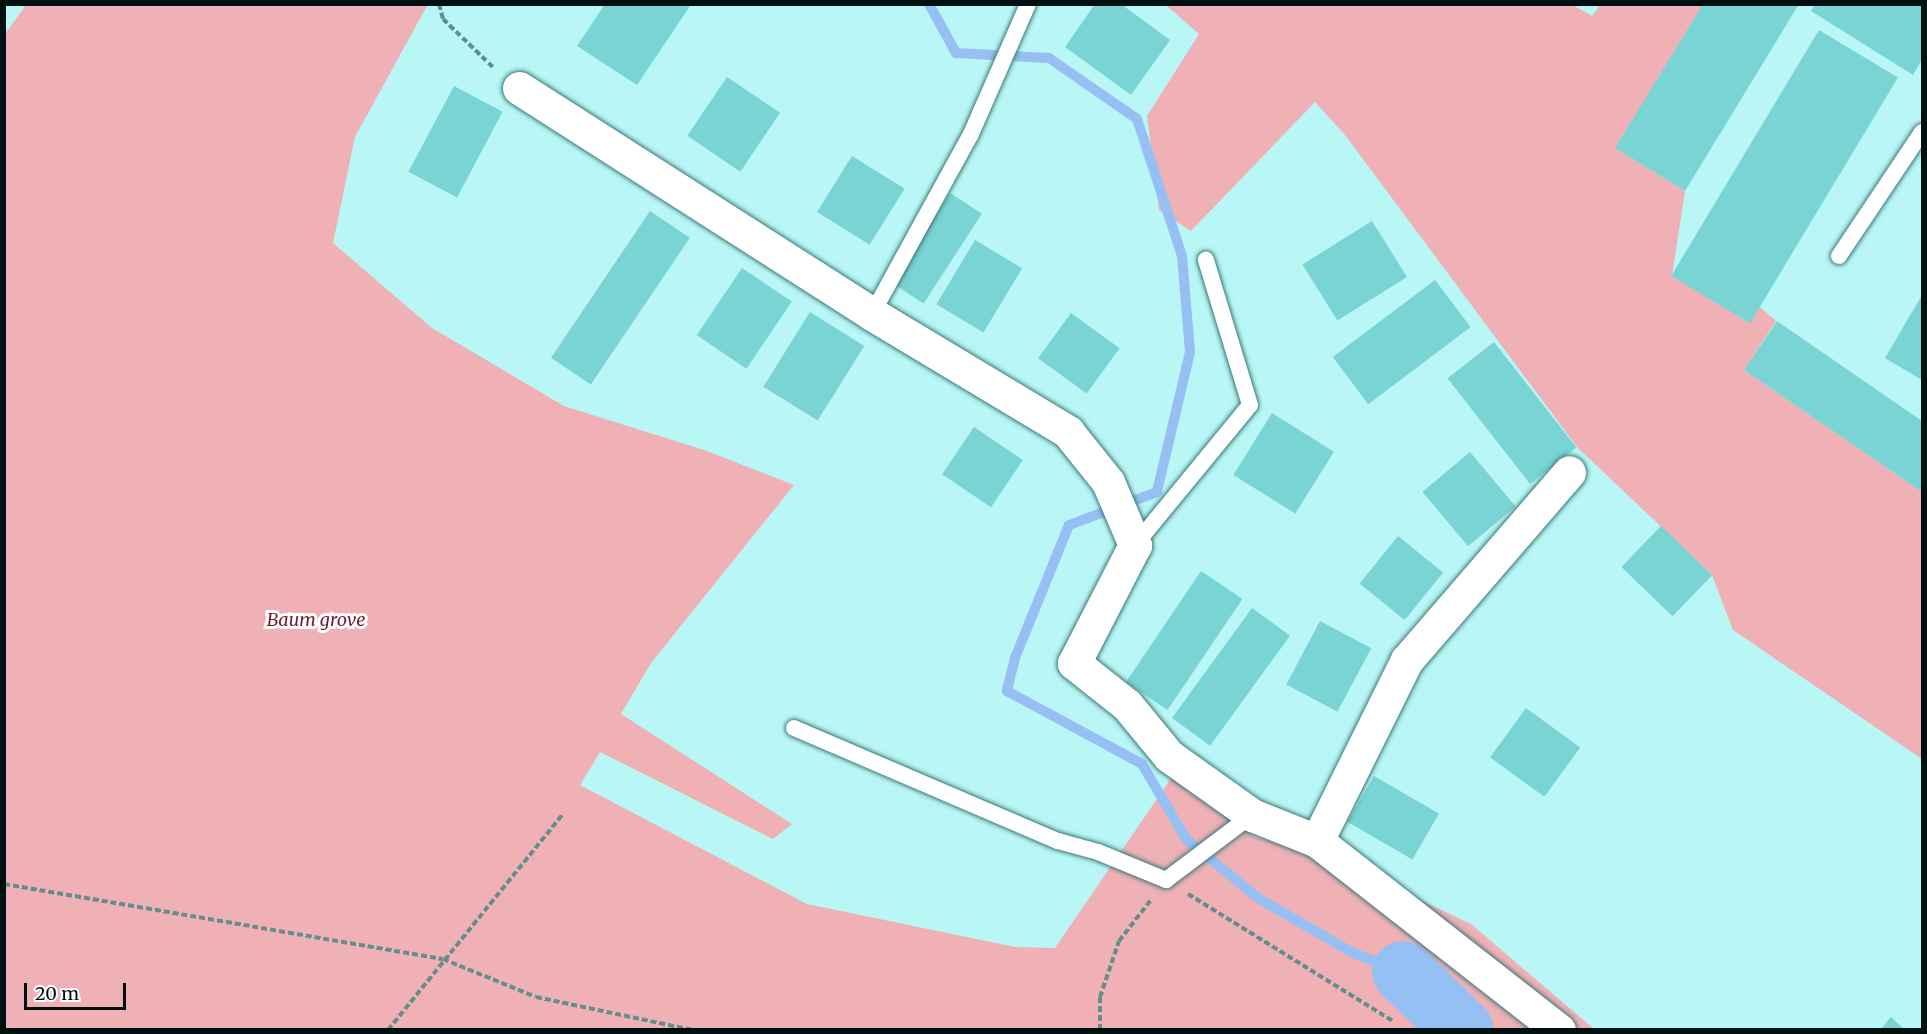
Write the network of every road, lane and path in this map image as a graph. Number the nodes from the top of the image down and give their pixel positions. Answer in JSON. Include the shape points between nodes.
{"nodes":[{"id":1,"x":439,"y":4,"type":"edge"},
{"id":2,"x":1028,"y":4,"type":"edge"},
{"id":3,"x":519,"y":88,"type":"joint"},
{"id":4,"x":1923,"y":132,"type":"edge"},
{"id":5,"x":1839,"y":256,"type":"dead end"},
{"id":6,"x":1206,"y":260,"type":"dead end"},
{"id":7,"x":872,"y":314,"type":"junction"},
{"id":8,"x":1569,"y":472,"type":"dead end"},
{"id":9,"x":1135,"y":545,"type":"junction"},
{"id":10,"x":795,"y":728,"type":"dead end"},
{"id":11,"x":562,"y":815,"type":"dead end"},
{"id":12,"x":1252,"y":815,"type":"junction"},
{"id":13,"x":1317,"y":841,"type":"junction"},
{"id":14,"x":1166,"y":880,"type":"junction"},
{"id":15,"x":4,"y":884,"type":"edge"},
{"id":16,"x":443,"y":959,"type":"junction"},
{"id":17,"x":1393,"y":1021,"type":"dead end"},
{"id":18,"x":388,"y":1029,"type":"edge"},
{"id":19,"x":693,"y":1029,"type":"edge"},
{"id":20,"x":1100,"y":1029,"type":"edge"},
{"id":21,"x":1559,"y":1029,"type":"edge"}],
"edges":[{"from":1,"to":3,"type":"path","via":[[443,19]]},
{"from":2,"to":7,"type":"lane","via":[[972,134]]},
{"from":3,"to":7,"type":"street"},
{"from":4,"to":5,"type":"lane"},
{"from":6,"to":9,"type":"lane","via":[[1250,405]]},
{"from":7,"to":9,"type":"street","via":[[1068,432],[1110,485]]},
{"from":8,"to":13,"type":"street","via":[[1407,660]]},
{"from":9,"to":12,"type":"street","via":[[1074,663],[1127,705],[1169,756]]},
{"from":10,"to":14,"type":"lane","via":[[1058,841],[1098,852]]},
{"from":11,"to":16,"type":"path"},
{"from":12,"to":13,"type":"street"},
{"from":12,"to":14,"type":"lane"},
{"from":13,"to":21,"type":"street"},
{"from":14,"to":17,"type":"path"},
{"from":14,"to":20,"type":"path","via":[[1119,941],[1100,997]]},
{"from":15,"to":16,"type":"path"},
{"from":16,"to":18,"type":"path"},
{"from":16,"to":19,"type":"path","via":[[537,997]]}]}
